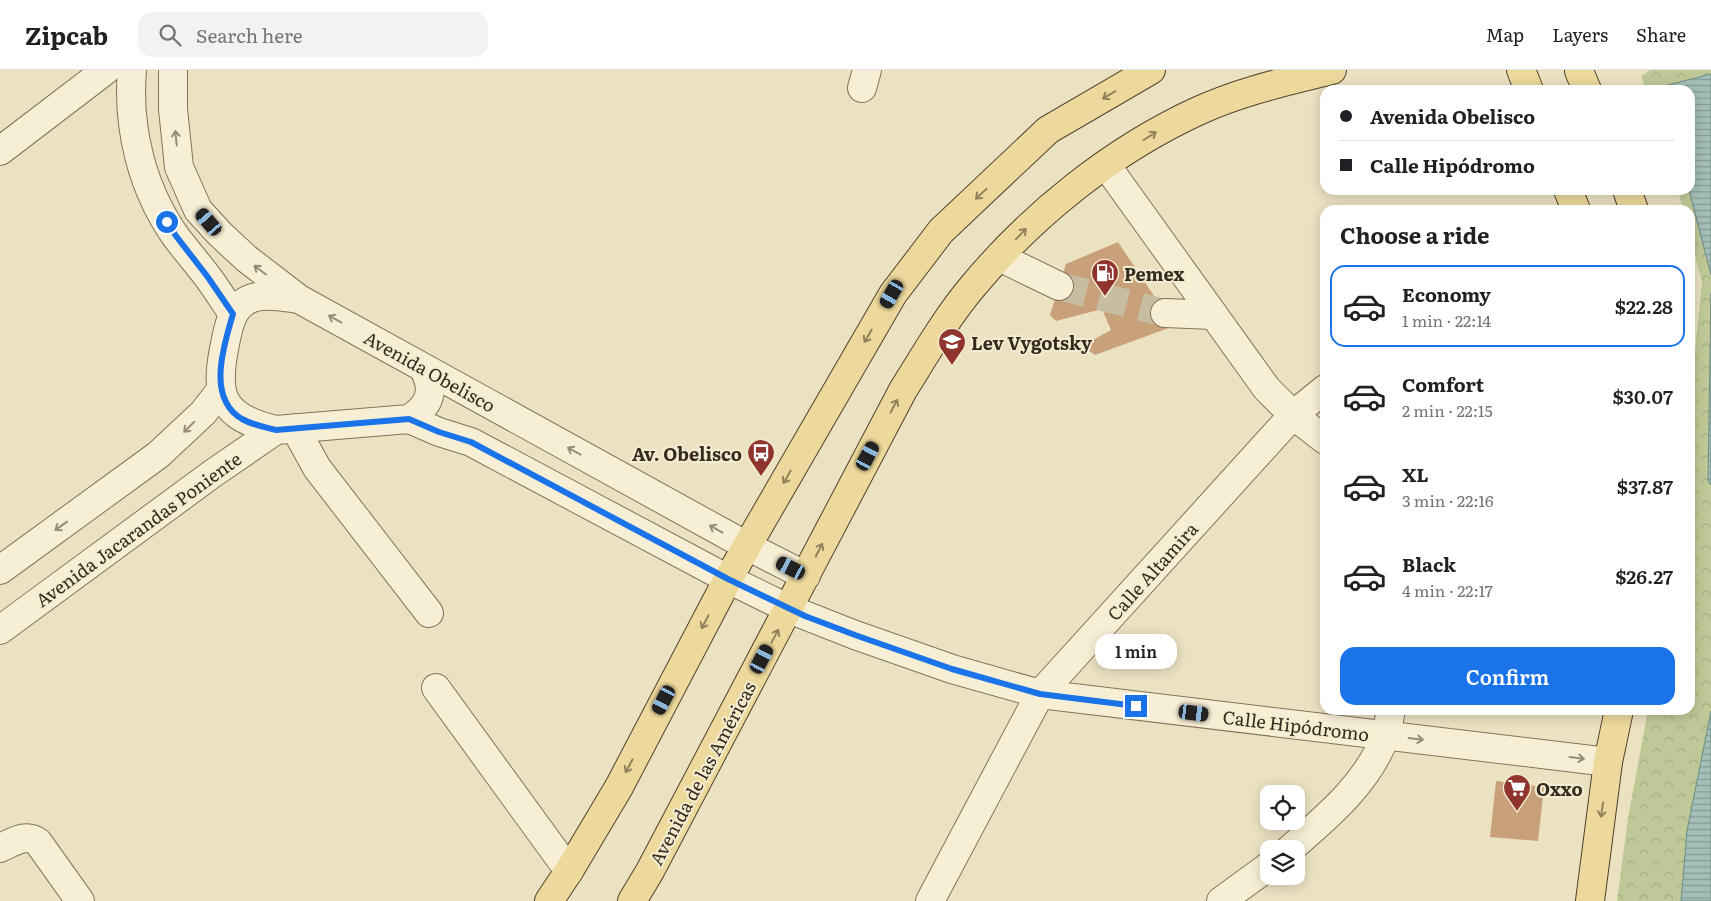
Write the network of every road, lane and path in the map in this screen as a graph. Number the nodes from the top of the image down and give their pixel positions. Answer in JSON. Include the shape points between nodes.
{"nodes":[{"id":1,"x":106,"y":70,"type":"edge"},
{"id":2,"x":132,"y":70,"type":"edge"},
{"id":3,"x":173,"y":70,"type":"edge"},
{"id":4,"x":1150,"y":70,"type":"edge"},
{"id":5,"x":1332,"y":70,"type":"edge"},
{"id":6,"x":1521,"y":70,"type":"edge"},
{"id":7,"x":1527,"y":85,"type":"edge"},
{"id":8,"x":0,"y":151,"type":"edge"},
{"id":9,"x":1106,"y":165,"type":"junction"},
{"id":10,"x":999,"y":257,"type":"junction"},
{"id":11,"x":1059,"y":286,"type":"tunnel mouth"},
{"id":12,"x":299,"y":299,"type":"junction"},
{"id":13,"x":1166,"y":313,"type":"tunnel mouth"},
{"id":14,"x":233,"y":314,"type":"junction"},
{"id":15,"x":1214,"y":315,"type":"junction"},
{"id":16,"x":423,"y":368,"type":"junction"},
{"id":17,"x":221,"y":390,"type":"junction"},
{"id":18,"x":1320,"y":394,"type":"edge"},
{"id":19,"x":1293,"y":415,"type":"junction"},
{"id":20,"x":409,"y":419,"type":"junction"},
{"id":21,"x":285,"y":429,"type":"junction"},
{"id":22,"x":1320,"y":436,"type":"edge"},
{"id":23,"x":747,"y":546,"type":"junction"},
{"id":24,"x":0,"y":570,"type":"edge"},
{"id":25,"x":806,"y":576,"type":"junction"},
{"id":26,"x":728,"y":579,"type":"junction"},
{"id":27,"x":789,"y":609,"type":"junction"},
{"id":28,"x":429,"y":613,"type":"dead end"},
{"id":29,"x":0,"y":630,"type":"edge"},
{"id":30,"x":436,"y":688,"type":"dead end"},
{"id":31,"x":1040,"y":694,"type":"junction"},
{"id":32,"x":1607,"y":715,"type":"edge"},
{"id":33,"x":1618,"y":715,"type":"edge"},
{"id":34,"x":1388,"y":723,"type":"edge"},
{"id":35,"x":1608,"y":762,"type":"junction"},
{"id":36,"x":1300,"y":840,"type":"edge"},
{"id":37,"x":0,"y":848,"type":"edge"},
{"id":38,"x":570,"y":871,"type":"junction"},
{"id":39,"x":1260,"y":874,"type":"edge"},
{"id":40,"x":1231,"y":899,"type":"edge"},
{"id":41,"x":80,"y":901,"type":"edge"},
{"id":42,"x":549,"y":901,"type":"edge"},
{"id":43,"x":632,"y":901,"type":"edge"},
{"id":44,"x":930,"y":901,"type":"edge"},
{"id":45,"x":1590,"y":901,"type":"edge"}],
"edges":[{"from":1,"to":8,"type":"street"},
{"from":2,"to":14,"type":"street","via":[[133,127],[142,169],[158,207],[176,236]]},
{"from":12,"to":3,"type":"street","name":"Avenida Obelisco","one_way":true,"via":[[247,259],[198,210],[179,167],[172,109]]},
{"from":4,"to":23,"type":"main road","one_way":true,"via":[[1048,130],[941,231],[892,294]]},
{"from":9,"to":5,"type":"main road","name":"Avenida de las Américas","one_way":true,"via":[[1158,131],[1200,110],[1244,94]]},
{"from":6,"to":7,"type":"main road"},
{"from":10,"to":9,"type":"main road","name":"Avenida de las Américas","one_way":true,"via":[[1054,204]]},
{"from":9,"to":15,"type":"street"},
{"from":10,"to":11,"type":"street"},
{"from":25,"to":10,"type":"main road","name":"Avenida de las Américas","one_way":true,"via":[[903,390],[948,320]]},
{"from":12,"to":14,"type":"street","via":[[254,298],[244,302]]},
{"from":16,"to":12,"type":"street","name":"Avenida Obelisco","one_way":true},
{"from":13,"to":15,"type":"street"},
{"from":14,"to":17,"type":"street","via":[[220,368]]},
{"from":15,"to":19,"type":"street","via":[[1267,389]]},
{"from":16,"to":20,"type":"street","via":[[428,376],[429,396],[419,413]]},
{"from":23,"to":16,"type":"street","name":"Avenida Obelisco","one_way":true},
{"from":17,"to":21,"type":"street","via":[[228,405],[241,418],[257,425]]},
{"from":17,"to":24,"type":"street","one_way":true,"via":[[197,419],[158,455]]},
{"from":18,"to":19,"type":"street","name":"Calle Altamira"},
{"from":19,"to":22,"type":"street"},
{"from":19,"to":31,"type":"street","name":"Calle Altamira"},
{"from":20,"to":21,"type":"street"},
{"from":20,"to":26,"type":"street","via":[[471,442]]},
{"from":21,"to":28,"type":"street"},
{"from":21,"to":29,"type":"street","name":"Avenida Jacarandas Poniente","via":[[212,474]]},
{"from":23,"to":25,"type":"street","name":"Avenida Obelisco"},
{"from":23,"to":26,"type":"main road"},
{"from":25,"to":27,"type":"main road","name":"Avenida de las Américas"},
{"from":26,"to":27,"type":"street"},
{"from":26,"to":38,"type":"main road","one_way":true,"via":[[619,786]]},
{"from":27,"to":31,"type":"street","name":"Calle Hipódromo","via":[[952,669]]},
{"from":43,"to":27,"type":"main road","name":"Avenida de las Américas","one_way":true},
{"from":30,"to":38,"type":"street"},
{"from":31,"to":34,"type":"street","name":"Calle Hipódromo"},
{"from":31,"to":44,"type":"street","name":"Calle Altamira"},
{"from":32,"to":35,"type":"main road"},
{"from":33,"to":35,"type":"main road"},
{"from":34,"to":35,"type":"street","name":"Calle Hipódromo","one_way":true},
{"from":34,"to":36,"type":"street","via":[[1374,761],[1352,792]]},
{"from":35,"to":45,"type":"main road","one_way":true},
{"from":37,"to":41,"type":"street","via":[[25,837],[32,838]]},
{"from":38,"to":42,"type":"main road"},
{"from":39,"to":40,"type":"street"}]}
